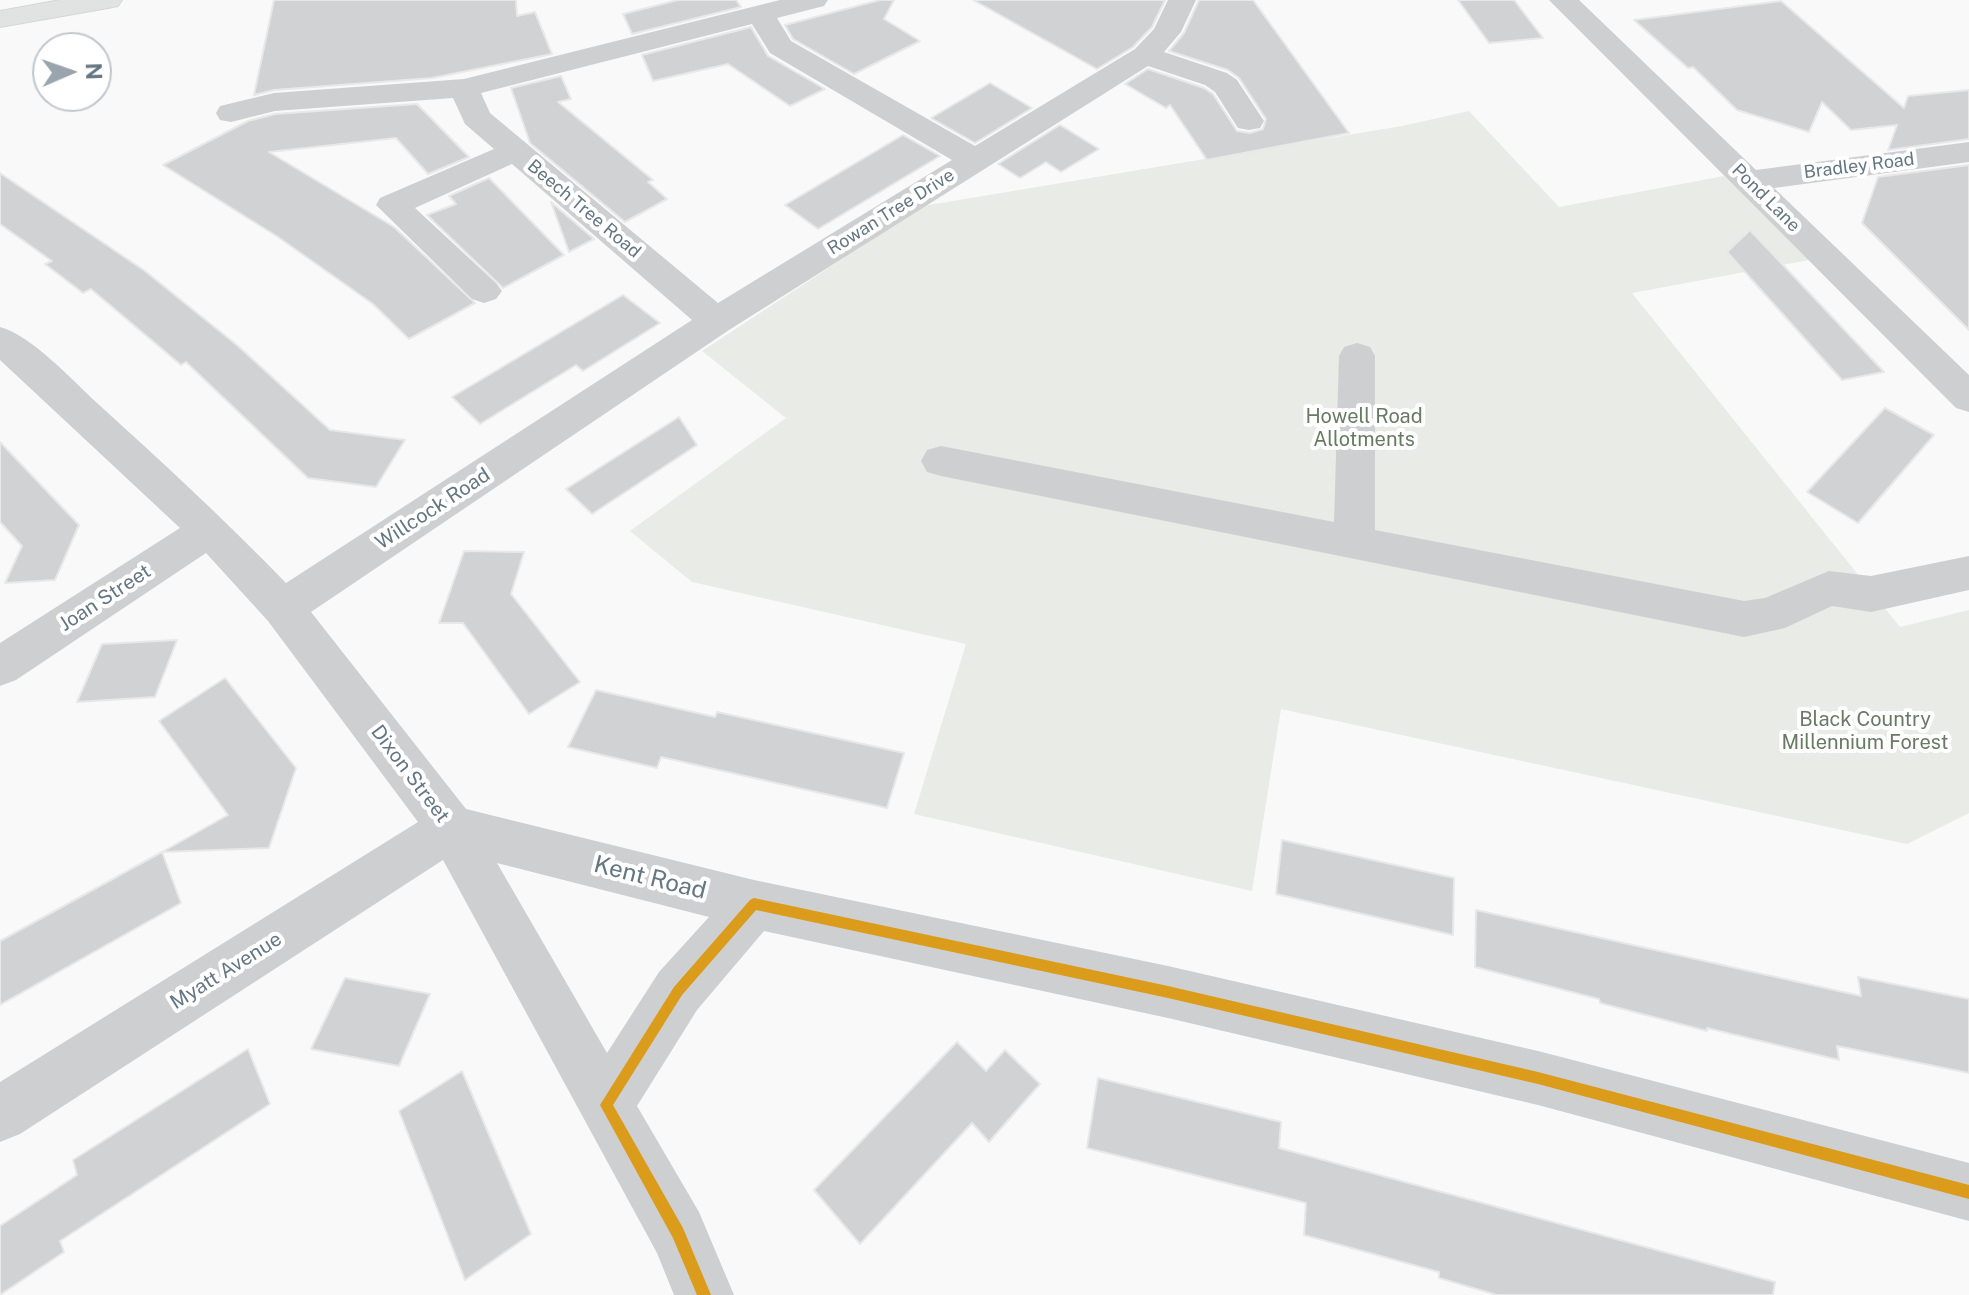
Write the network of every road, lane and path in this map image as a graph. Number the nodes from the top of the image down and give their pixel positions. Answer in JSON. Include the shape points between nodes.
{"nodes":[{"id":1,"x":108,"y":0,"type":"edge"},
{"id":2,"x":814,"y":0,"type":"edge"},
{"id":3,"x":1182,"y":0,"type":"edge"},
{"id":4,"x":1563,"y":0,"type":"edge"},
{"id":5,"x":44,"y":6,"type":"edge"},
{"id":6,"x":761,"y":15,"type":"junction"},
{"id":7,"x":0,"y":19,"type":"edge"},
{"id":8,"x":1145,"y":55,"type":"junction"},
{"id":9,"x":221,"y":80,"type":"dead end"},
{"id":10,"x":464,"y":88,"type":"junction"},
{"id":11,"x":1249,"y":121,"type":"dead end"},
{"id":12,"x":516,"y":151,"type":"junction"},
{"id":13,"x":1969,"y":152,"type":"edge"},
{"id":14,"x":975,"y":160,"type":"junction"},
{"id":15,"x":1748,"y":181,"type":"junction"},
{"id":16,"x":484,"y":291,"type":"dead end"},
{"id":17,"x":716,"y":321,"type":"junction"},
{"id":18,"x":0,"y":340,"type":"edge"},
{"id":19,"x":1357,"y":356,"type":"dead end"},
{"id":20,"x":1969,"y":398,"type":"edge"},
{"id":21,"x":584,"y":410,"type":"joint"},
{"id":22,"x":941,"y":461,"type":"dead end"},
{"id":23,"x":209,"y":530,"type":"junction"},
{"id":24,"x":1354,"y":544,"type":"junction"},
{"id":25,"x":1969,"y":573,"type":"edge"},
{"id":26,"x":283,"y":608,"type":"junction"},
{"id":27,"x":0,"y":667,"type":"edge"},
{"id":28,"x":451,"y":828,"type":"junction"},
{"id":29,"x":754,"y":904,"type":"junction"},
{"id":30,"x":606,"y":1105,"type":"junction"},
{"id":31,"x":0,"y":1114,"type":"edge"},
{"id":32,"x":1969,"y":1192,"type":"edge"},
{"id":33,"x":704,"y":1295,"type":"edge"}],
"edges":[{"from":1,"to":5,"type":"highway"},
{"from":2,"to":6,"type":"street"},
{"from":3,"to":8,"type":"street","name":"Rowan Tree Drive","via":[[1167,32]]},
{"from":4,"to":15,"type":"street","name":"Pond Lane"},
{"from":5,"to":7,"type":"highway"},
{"from":6,"to":10,"type":"street"},
{"from":6,"to":14,"type":"street","via":[[780,47]]},
{"from":8,"to":11,"type":"street","via":[[1216,79]]},
{"from":8,"to":14,"type":"street","name":"Rowan Tree Drive"},
{"from":9,"to":10,"type":"street","via":[[219,120],[274,102]]},
{"from":10,"to":12,"type":"street","name":"Beech Tree Road","via":[[476,117]]},
{"from":12,"to":16,"type":"street","via":[[382,200]]},
{"from":12,"to":17,"type":"street","name":"Beech Tree Road"},
{"from":13,"to":15,"type":"street","name":"Bradley Road"},
{"from":14,"to":17,"type":"street","name":"Rowan Tree Drive"},
{"from":15,"to":20,"type":"street","name":"Pond Lane"},
{"from":17,"to":21,"type":"street","name":"Rowan Tree Drive"},
{"from":18,"to":23,"type":"street","name":"Dixon Street"},
{"from":19,"to":24,"type":"street"},
{"from":21,"to":26,"type":"street","name":"Willcock Road"},
{"from":22,"to":24,"type":"street"},
{"from":23,"to":26,"type":"street","name":"Dixon Street"},
{"from":23,"to":27,"type":"street","name":"Joan Street"},
{"from":24,"to":25,"type":"street","via":[[1744,619],[1770,615],[1829,588],[1871,594]]},
{"from":26,"to":28,"type":"street","name":"Dixon Street"},
{"from":28,"to":29,"type":"street","name":"Kent Road"},
{"from":28,"to":30,"type":"street","name":"Dixon Street"},
{"from":28,"to":31,"type":"street","name":"Myatt Avenue"},
{"from":29,"to":30,"type":"street","via":[[678,991]]},
{"from":29,"to":32,"type":"street","name":"Kent Road","via":[[1538,1078]]},
{"from":30,"to":33,"type":"street","name":"Dixon Street","via":[[678,1233]]}]}
